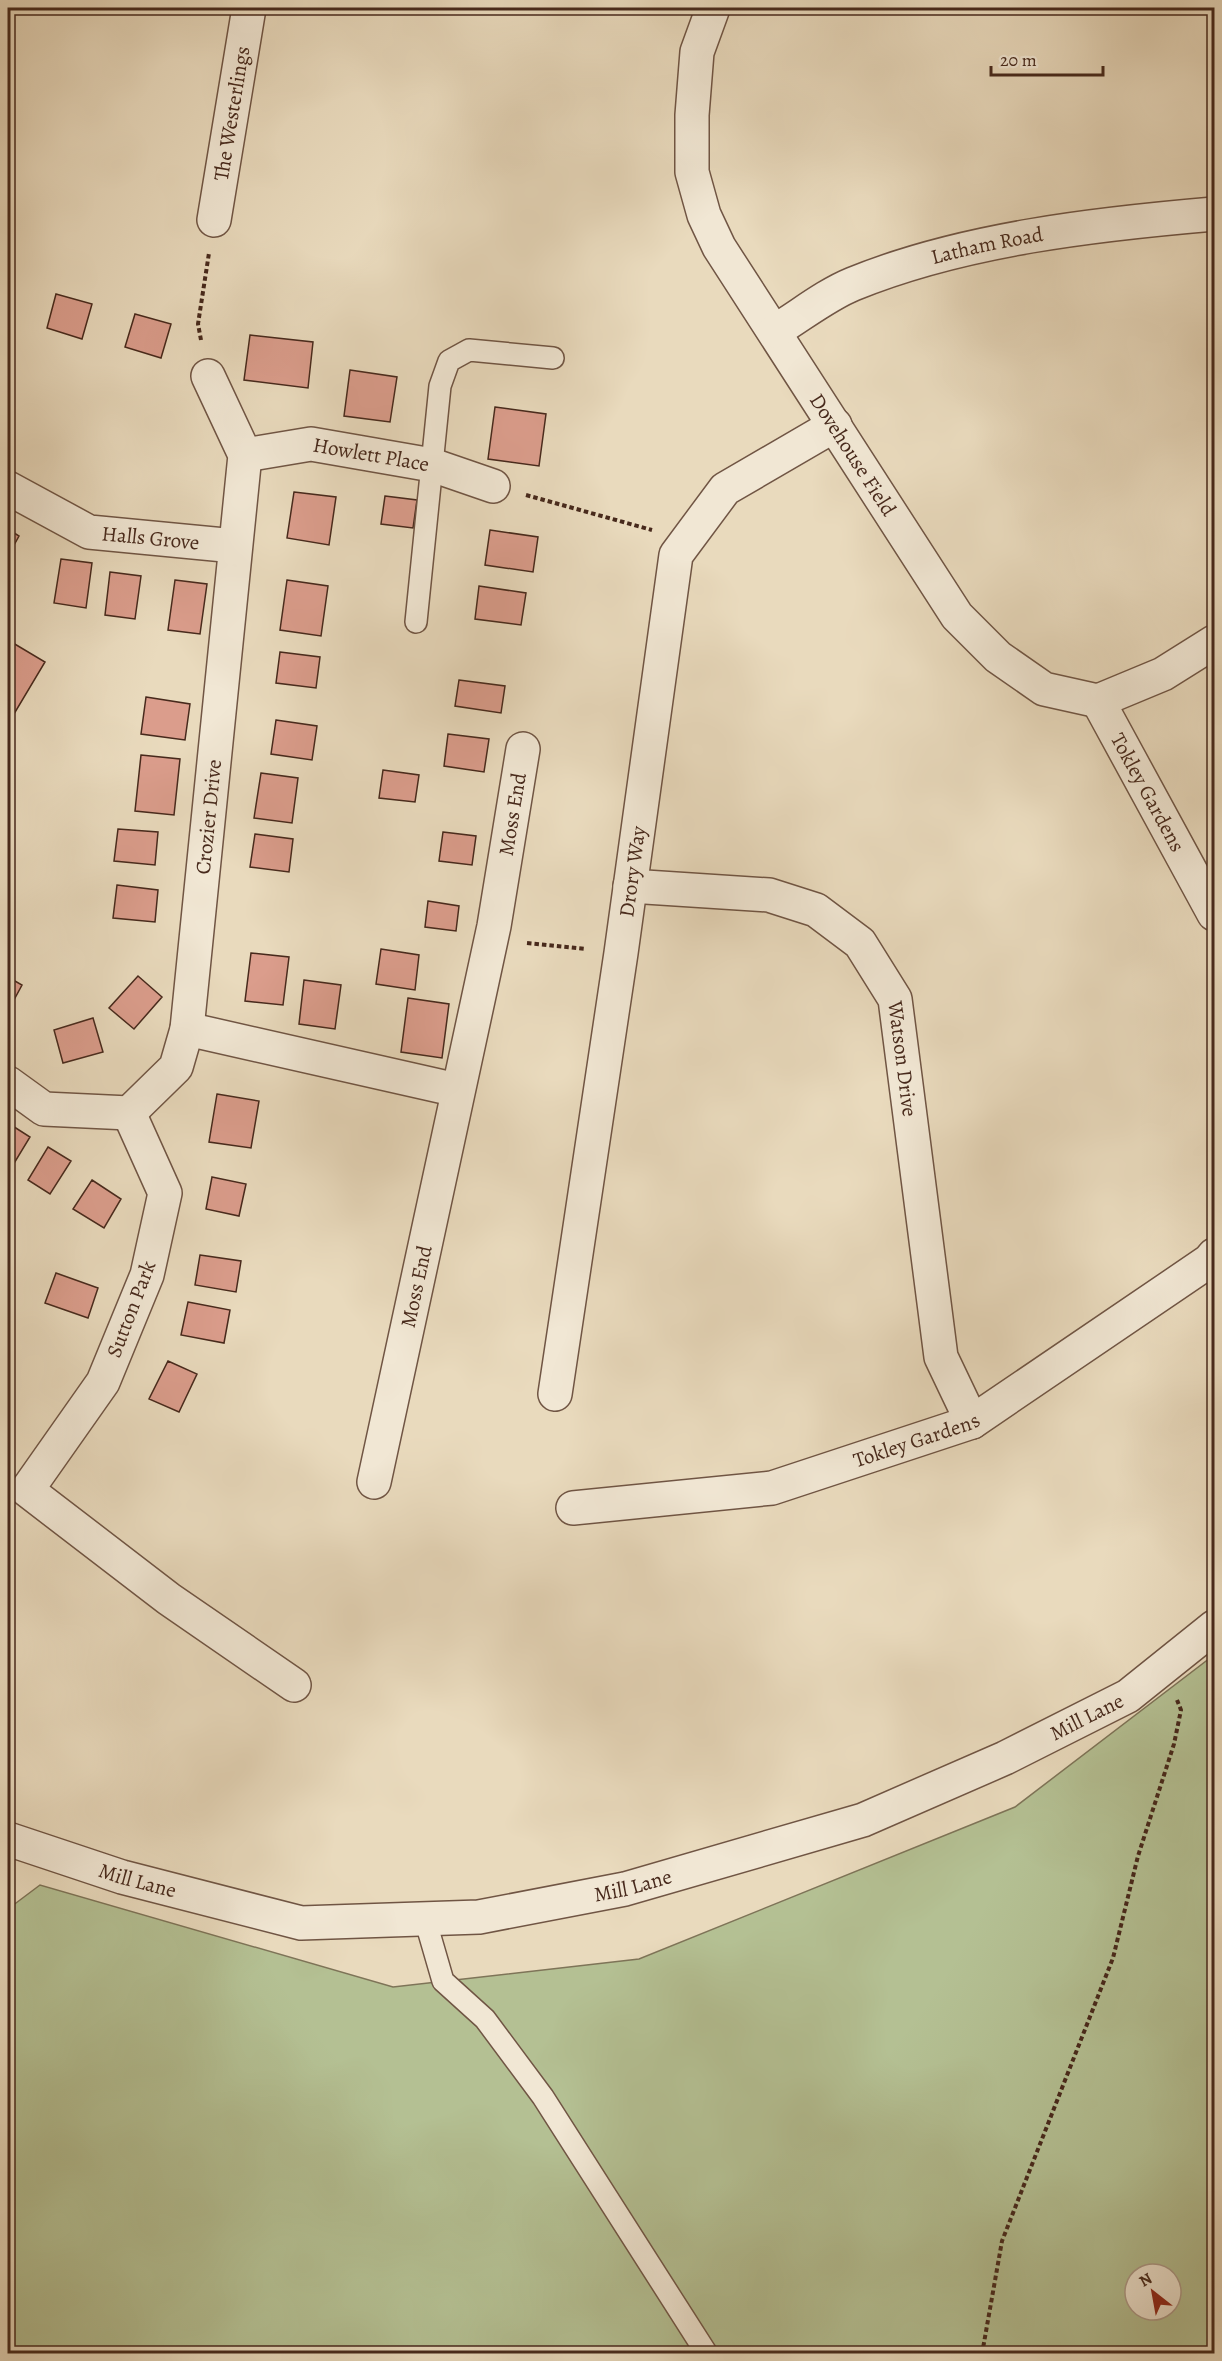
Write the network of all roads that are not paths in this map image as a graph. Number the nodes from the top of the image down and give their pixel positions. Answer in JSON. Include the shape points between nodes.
{"nodes":[{"id":1,"x":249,"y":8,"type":"edge"},
{"id":2,"x":713,"y":8,"type":"edge"},
{"id":3,"x":1215,"y":214,"type":"edge"},
{"id":4,"x":214,"y":220,"type":"road end"},
{"id":5,"x":775,"y":331,"type":"junction"},
{"id":6,"x":553,"y":358,"type":"dead end"},
{"id":7,"x":208,"y":376,"type":"road end"},
{"id":8,"x":835,"y":425,"type":"junction"},
{"id":9,"x":245,"y":455,"type":"junction"},
{"id":10,"x":432,"y":465,"type":"junction"},
{"id":11,"x":493,"y":486,"type":"road end"},
{"id":12,"x":8,"y":488,"type":"edge"},
{"id":13,"x":235,"y":546,"type":"junction"},
{"id":14,"x":416,"y":622,"type":"dead end"},
{"id":15,"x":1215,"y":642,"type":"edge"},
{"id":16,"x":1098,"y":701,"type":"junction"},
{"id":17,"x":523,"y":749,"type":"dead end"},
{"id":18,"x":630,"y":886,"type":"junction"},
{"id":19,"x":1215,"y":914,"type":"edge"},
{"id":20,"x":187,"y":1029,"type":"junction"},
{"id":21,"x":8,"y":1083,"type":"edge"},
{"id":22,"x":457,"y":1090,"type":"junction"},
{"id":23,"x":129,"y":1113,"type":"junction"},
{"id":24,"x":1215,"y":1255,"type":"edge"},
{"id":25,"x":555,"y":1394,"type":"dead end"},
{"id":26,"x":972,"y":1422,"type":"junction"},
{"id":27,"x":17,"y":1482,"type":"edge"},
{"id":28,"x":374,"y":1482,"type":"dead end"},
{"id":29,"x":573,"y":1508,"type":"dead end"},
{"id":30,"x":1215,"y":1628,"type":"edge"},
{"id":31,"x":294,"y":1686,"type":"dead end"},
{"id":32,"x":8,"y":1839,"type":"edge"},
{"id":33,"x":425,"y":1919,"type":"junction"},
{"id":34,"x":707,"y":2354,"type":"edge"}],
"edges":[{"from":1,"to":4,"type":"street","name":"The Westerlings"},
{"from":2,"to":5,"type":"street","name":"Dovehouse Field","via":[[697,52],[692,172],[719,247]]},
{"from":3,"to":5,"type":"street","name":"Latham Road","via":[[1040,235],[944,255],[852,284]]},
{"from":5,"to":8,"type":"street","name":"Dovehouse Field"},
{"from":6,"to":10,"type":"lane","via":[[469,350],[448,361],[440,386]]},
{"from":7,"to":9,"type":"street"},
{"from":8,"to":16,"type":"street","name":"Dovehouse Field","via":[[957,616],[998,657],[1044,689]]},
{"from":8,"to":18,"type":"street","name":"Drory Way","via":[[725,489],[676,555]]},
{"from":9,"to":10,"type":"street","name":"Howlett Place","via":[[311,444]]},
{"from":9,"to":13,"type":"street","name":"Crozier Drive"},
{"from":10,"to":11,"type":"street","name":"Howlett Place"},
{"from":10,"to":14,"type":"lane"},
{"from":12,"to":13,"type":"street","name":"Halls Grove","via":[[89,532]]},
{"from":13,"to":20,"type":"street","name":"Crozier Drive"},
{"from":15,"to":16,"type":"street","via":[[1163,674]]},
{"from":16,"to":19,"type":"street","name":"Tokley Gardens"},
{"from":17,"to":22,"type":"street","name":"Moss End","via":[[491,939]]},
{"from":18,"to":25,"type":"street","name":"Drory Way"},
{"from":18,"to":26,"type":"street","name":"Watson Drive","via":[[769,895],[816,910],[860,943],[896,999],[941,1357]]},
{"from":20,"to":22,"type":"street"},
{"from":20,"to":23,"type":"street","name":"Crozier Drive","via":[[176,1067]]},
{"from":21,"to":23,"type":"street","via":[[44,1109]]},
{"from":22,"to":28,"type":"street","name":"Moss End"},
{"from":23,"to":27,"type":"street","name":"Sutton Park","via":[[165,1193],[147,1275],[103,1382]]},
{"from":24,"to":26,"type":"street","name":"Tokley Gardens"},
{"from":26,"to":29,"type":"street","name":"Tokley Gardens","via":[[772,1488]]},
{"from":27,"to":31,"type":"street","name":"Sutton Park","via":[[169,1599]]},
{"from":30,"to":33,"type":"street","name":"Mill Lane","via":[[1128,1696],[1005,1758],[863,1820],[625,1889],[479,1917]]},
{"from":32,"to":33,"type":"street","name":"Mill Lane","via":[[122,1877],[301,1923]]},
{"from":33,"to":34,"type":"lane","via":[[443,1981],[485,2019],[543,2097]]}]}
